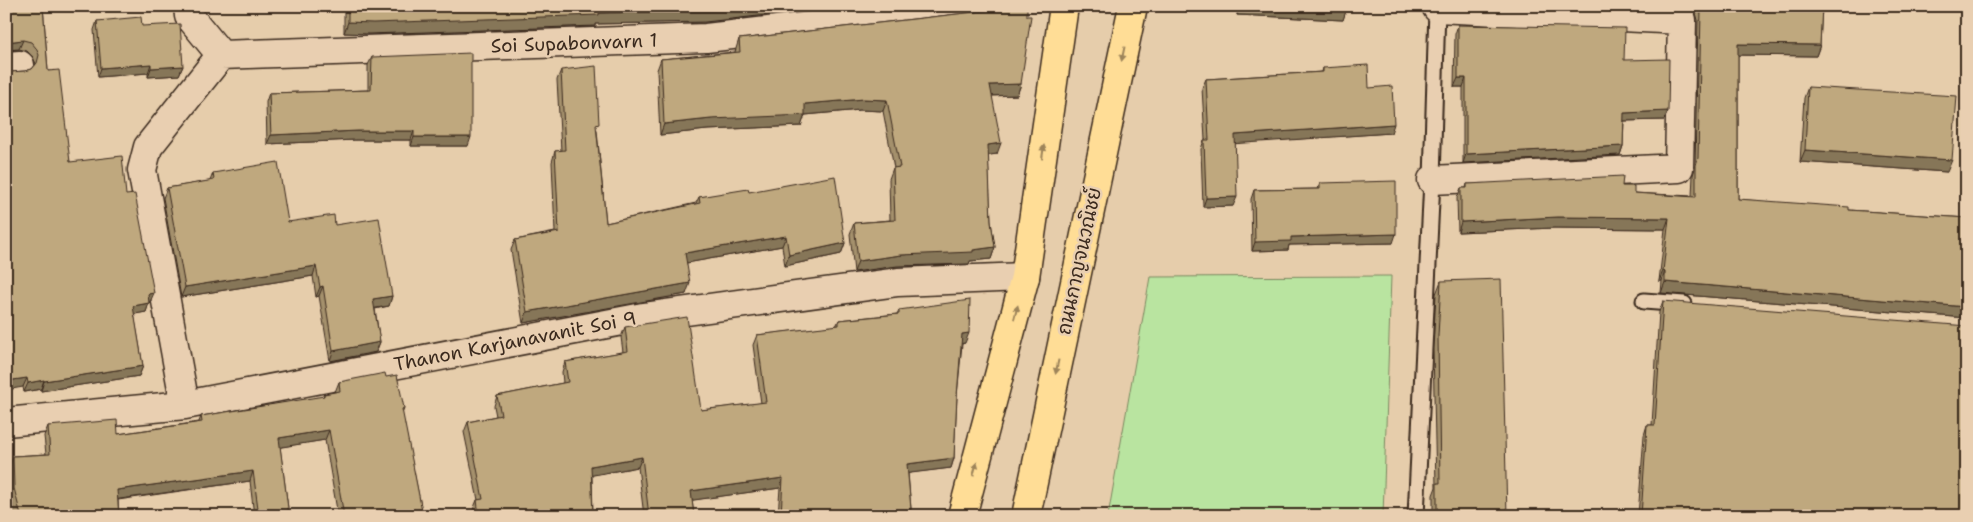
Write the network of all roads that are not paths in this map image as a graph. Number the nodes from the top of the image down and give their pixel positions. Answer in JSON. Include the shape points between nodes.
{"nodes":[{"id":1,"x":188,"y":6,"type":"edge"},
{"id":2,"x":986,"y":6,"type":"edge"},
{"id":3,"x":1064,"y":6,"type":"edge"},
{"id":4,"x":1133,"y":6,"type":"edge"},
{"id":5,"x":1437,"y":8,"type":"joint"},
{"id":6,"x":221,"y":55,"type":"junction"},
{"id":7,"x":1432,"y":180,"type":"junction"},
{"id":8,"x":1025,"y":277,"type":"junction"},
{"id":9,"x":1644,"y":301,"type":"dead end"},
{"id":10,"x":1703,"y":306,"type":"edge"},
{"id":11,"x":185,"y":405,"type":"junction"},
{"id":12,"x":6,"y":422,"type":"edge"},
{"id":13,"x":962,"y":516,"type":"edge"},
{"id":14,"x":1026,"y":516,"type":"edge"},
{"id":15,"x":1416,"y":516,"type":"edge"}],
"edges":[{"from":1,"to":6,"type":"street","via":[[189,16]]},
{"from":2,"to":6,"type":"street","name":"Soi Supabonvarn 1","via":[[706,38]]},
{"from":8,"to":3,"type":"main road","one_way":true},
{"from":4,"to":14,"type":"main road","name":"ถนนกาญจนวณิชย์","one_way":true},
{"from":5,"to":7,"type":"lane"},
{"from":5,"to":7,"type":"street","via":[[1682,20],[1679,168]]},
{"from":6,"to":11,"type":"street","via":[[148,147],[142,170]]},
{"from":7,"to":15,"type":"lane"},
{"from":8,"to":11,"type":"street","name":"Thanon Karjanavanit Soi 9","via":[[898,282],[643,317]]},
{"from":13,"to":8,"type":"main road","one_way":true},
{"from":9,"to":10,"type":"lane"},
{"from":11,"to":12,"type":"street","name":"Thanon Karjanavanit Soi 9"}]}
